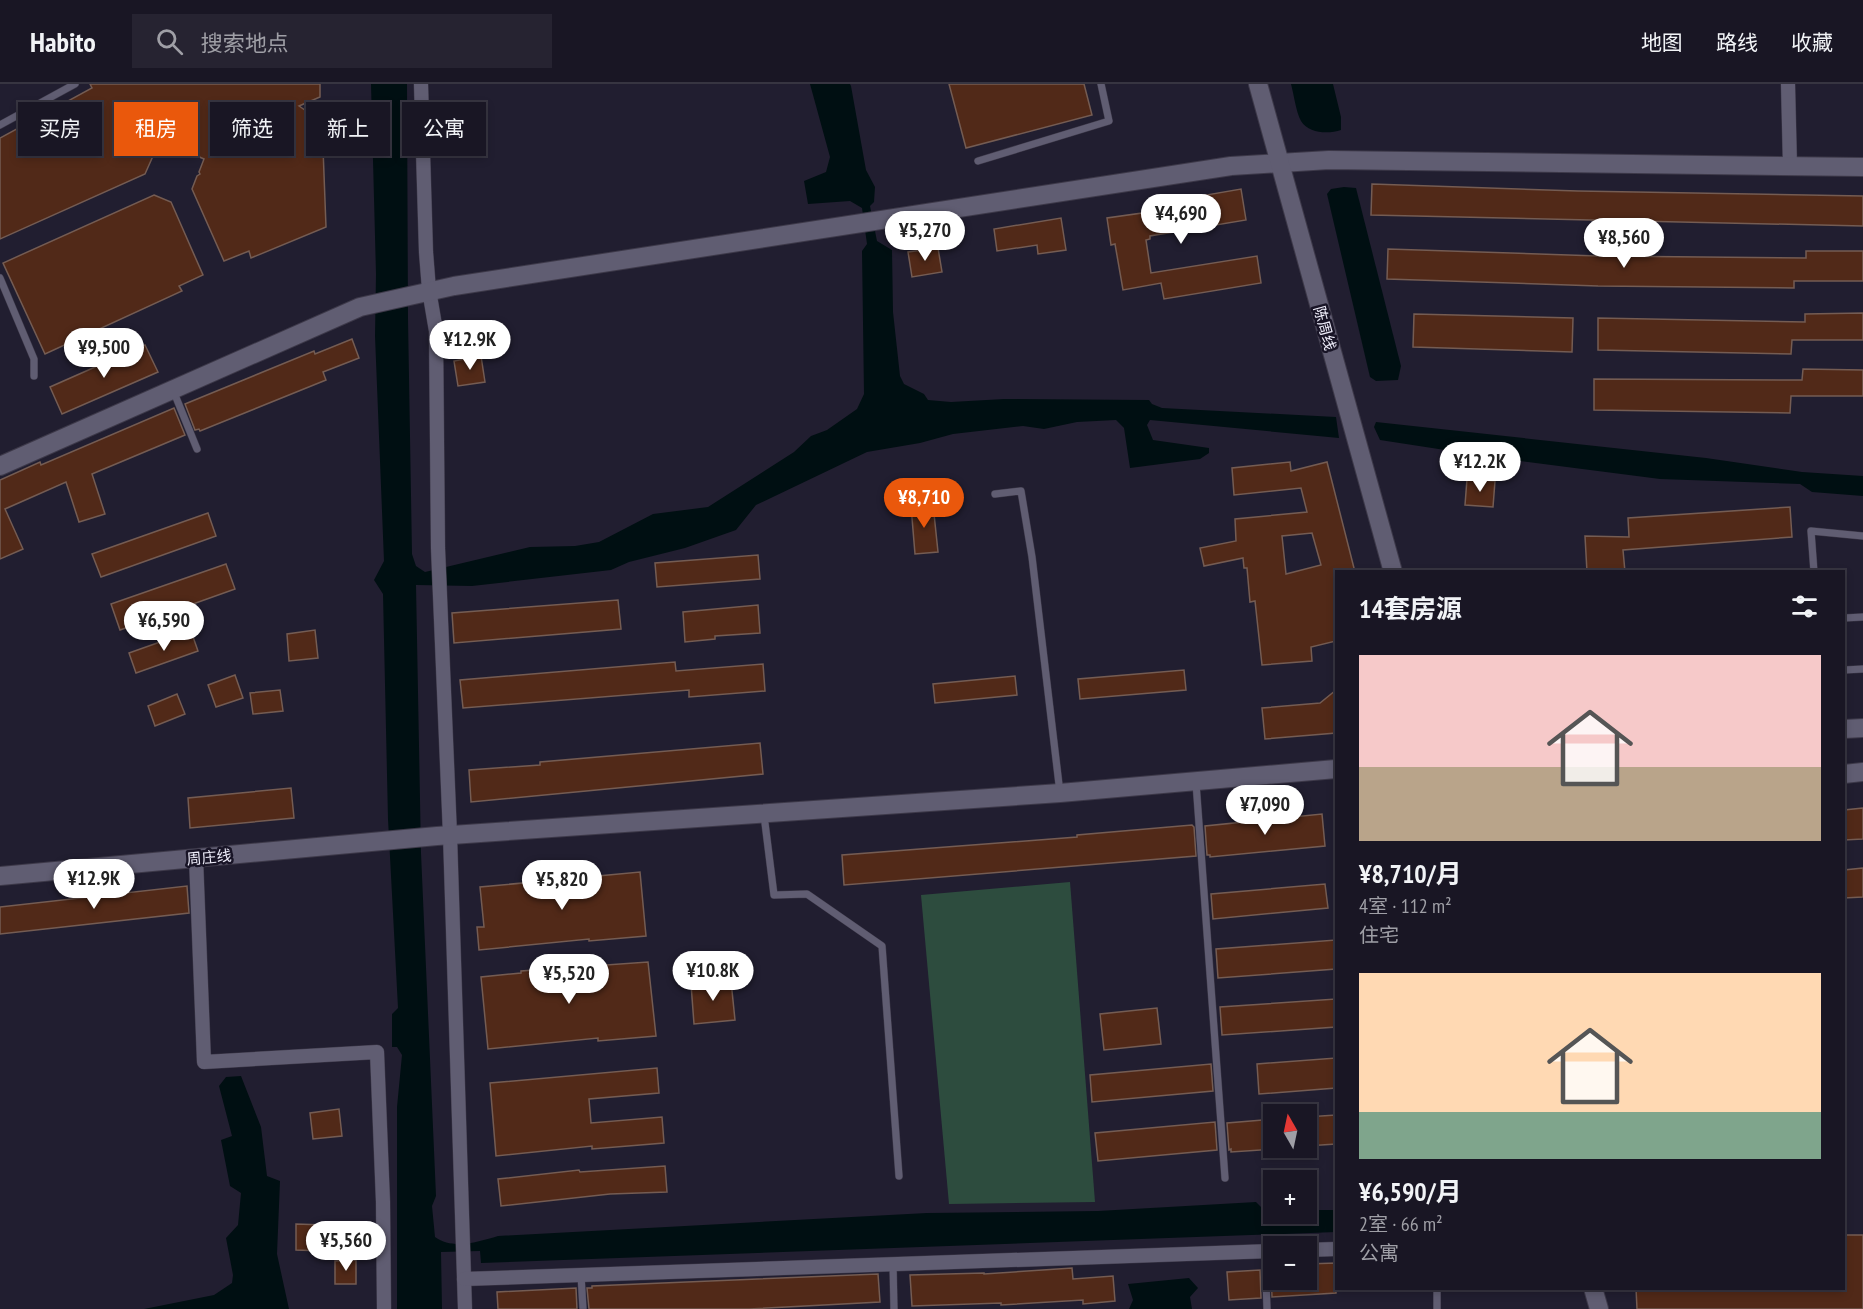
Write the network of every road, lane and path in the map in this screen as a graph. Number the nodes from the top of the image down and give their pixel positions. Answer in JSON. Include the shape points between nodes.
{"nodes":[{"id":1,"x":75,"y":84,"type":"edge"},
{"id":2,"x":421,"y":84,"type":"edge"},
{"id":3,"x":1101,"y":84,"type":"edge"},
{"id":4,"x":1258,"y":84,"type":"edge"},
{"id":5,"x":1788,"y":84,"type":"edge"},
{"id":6,"x":0,"y":125,"type":"edge"},
{"id":7,"x":978,"y":161,"type":"dead end"},
{"id":8,"x":1280,"y":163,"type":"junction"},
{"id":9,"x":1790,"y":166,"type":"junction"},
{"id":10,"x":1863,"y":167,"type":"edge"},
{"id":11,"x":0,"y":278,"type":"edge"},
{"id":12,"x":424,"y":291,"type":"junction"},
{"id":13,"x":34,"y":376,"type":"dead end"},
{"id":14,"x":173,"y":389,"type":"junction"},
{"id":15,"x":197,"y":449,"type":"dead end"},
{"id":16,"x":0,"y":466,"type":"edge"},
{"id":17,"x":995,"y":494,"type":"dead end"},
{"id":18,"x":1863,"y":536,"type":"edge"},
{"id":19,"x":1392,"y":570,"type":"edge"},
{"id":20,"x":1814,"y":570,"type":"edge"},
{"id":21,"x":1863,"y":617,"type":"edge"},
{"id":22,"x":1845,"y":618,"type":"edge"},
{"id":23,"x":1863,"y":669,"type":"edge"},
{"id":24,"x":1845,"y":670,"type":"edge"},
{"id":25,"x":1863,"y":728,"type":"edge"},
{"id":26,"x":1845,"y":729,"type":"edge"},
{"id":27,"x":1335,"y":769,"type":"edge"},
{"id":28,"x":1863,"y":772,"type":"edge"},
{"id":29,"x":1845,"y":774,"type":"edge"},
{"id":30,"x":1196,"y":782,"type":"junction"},
{"id":31,"x":1060,"y":793,"type":"junction"},
{"id":32,"x":764,"y":813,"type":"junction"},
{"id":33,"x":443,"y":836,"type":"junction"},
{"id":34,"x":196,"y":858,"type":"junction"},
{"id":35,"x":0,"y":876,"type":"edge"},
{"id":36,"x":899,"y":1176,"type":"dead end"},
{"id":37,"x":1225,"y":1178,"type":"dead end"},
{"id":38,"x":1335,"y":1249,"type":"edge"},
{"id":39,"x":1317,"y":1250,"type":"edge"},
{"id":40,"x":1263,"y":1252,"type":"edge"},
{"id":41,"x":893,"y":1264,"type":"junction"},
{"id":42,"x":581,"y":1275,"type":"junction"},
{"id":43,"x":464,"y":1279,"type":"junction"},
{"id":44,"x":1268,"y":1290,"type":"edge"},
{"id":45,"x":1437,"y":1290,"type":"edge"},
{"id":46,"x":1594,"y":1290,"type":"edge"},
{"id":47,"x":384,"y":1309,"type":"edge"},
{"id":48,"x":465,"y":1309,"type":"edge"},
{"id":49,"x":583,"y":1309,"type":"edge"},
{"id":50,"x":894,"y":1309,"type":"edge"},
{"id":51,"x":1267,"y":1309,"type":"edge"},
{"id":52,"x":1437,"y":1309,"type":"edge"},
{"id":53,"x":1599,"y":1309,"type":"edge"}],
"edges":[{"from":1,"to":6,"type":"lane"},
{"from":2,"to":12,"type":"street"},
{"from":3,"to":7,"type":"lane","via":[[1109,121]]},
{"from":4,"to":8,"type":"street","name":"陈周线"},
{"from":5,"to":9,"type":"street"},
{"from":8,"to":9,"type":"street","via":[[1329,160]]},
{"from":8,"to":12,"type":"street","via":[[1230,165]]},
{"from":8,"to":19,"type":"street","name":"陈周线"},
{"from":9,"to":10,"type":"street"},
{"from":11,"to":13,"type":"lane","via":[[34,359]]},
{"from":12,"to":14,"type":"street","via":[[360,307]]},
{"from":12,"to":33,"type":"street","via":[[436,331]]},
{"from":14,"to":15,"type":"lane"},
{"from":14,"to":16,"type":"street"},
{"from":17,"to":31,"type":"lane","via":[[1021,491]]},
{"from":18,"to":20,"type":"lane","via":[[1811,531]]},
{"from":21,"to":22,"type":"lane"},
{"from":23,"to":24,"type":"lane"},
{"from":25,"to":26,"type":"street"},
{"from":27,"to":30,"type":"street","name":"周庄线"},
{"from":28,"to":29,"type":"street"},
{"from":30,"to":31,"type":"street","name":"周庄线"},
{"from":30,"to":37,"type":"lane"},
{"from":31,"to":32,"type":"street","name":"周庄线"},
{"from":32,"to":33,"type":"street","name":"周庄线"},
{"from":32,"to":36,"type":"lane","via":[[774,895],[807,894],[882,946]]},
{"from":33,"to":34,"type":"street","name":"周庄线"},
{"from":33,"to":43,"type":"street"},
{"from":34,"to":35,"type":"street","name":"周庄线"},
{"from":34,"to":47,"type":"street","via":[[204,1062],[377,1052]]},
{"from":38,"to":39,"type":"street"},
{"from":40,"to":41,"type":"street"},
{"from":41,"to":42,"type":"street"},
{"from":41,"to":50,"type":"lane"},
{"from":42,"to":43,"type":"street"},
{"from":42,"to":49,"type":"lane"},
{"from":43,"to":48,"type":"street"},
{"from":44,"to":51,"type":"lane"},
{"from":45,"to":52,"type":"lane"},
{"from":46,"to":53,"type":"street"}]}
